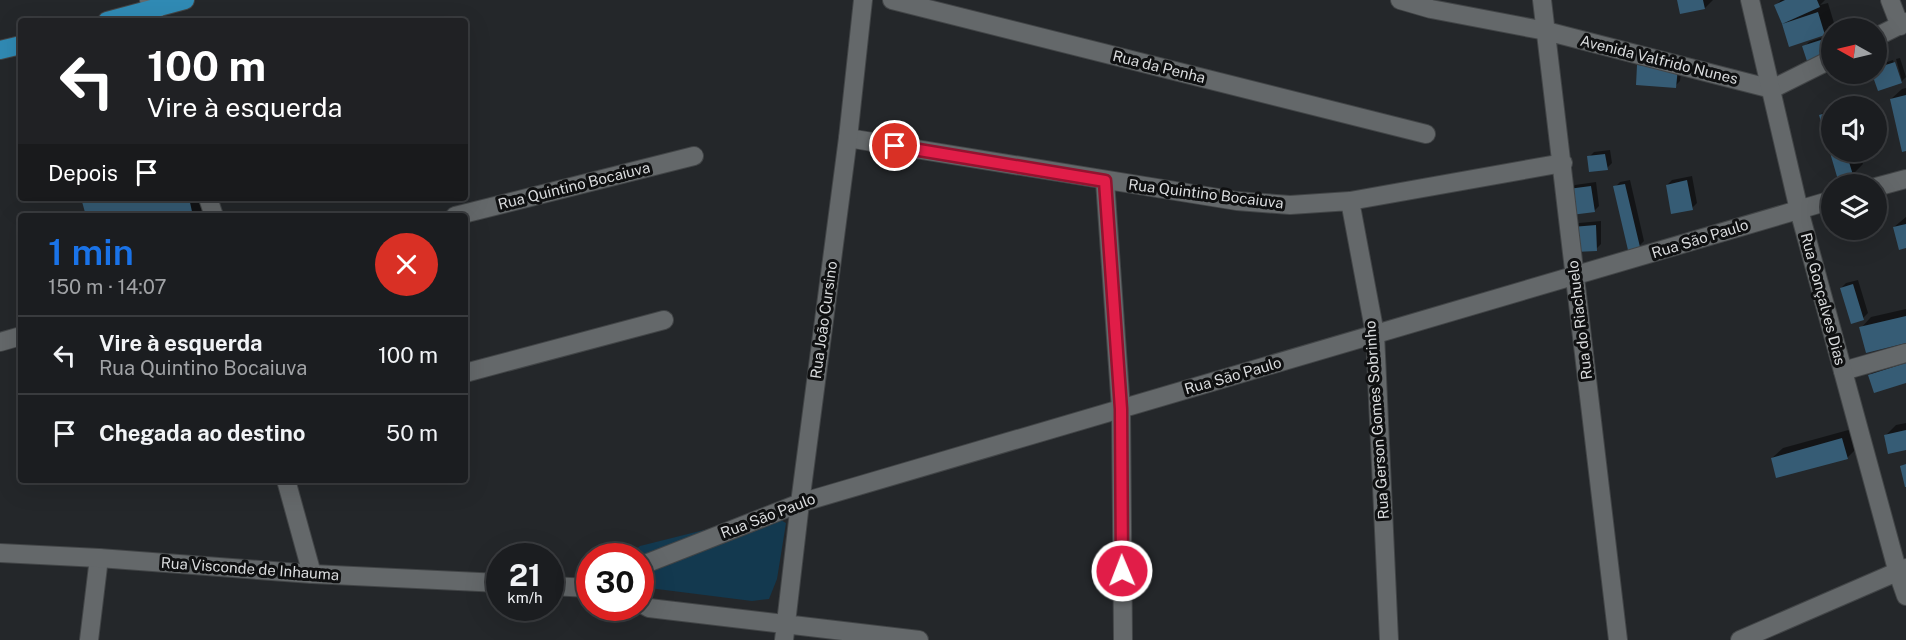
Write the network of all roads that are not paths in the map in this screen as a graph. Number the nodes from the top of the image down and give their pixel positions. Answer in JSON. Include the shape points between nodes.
{"nodes":[{"id":1,"x":185,"y":0,"type":"edge"},
{"id":2,"x":863,"y":0,"type":"edge"},
{"id":3,"x":892,"y":0,"type":"edge"},
{"id":4,"x":1400,"y":0,"type":"edge"},
{"id":5,"x":1542,"y":0,"type":"edge"},
{"id":6,"x":1750,"y":0,"type":"edge"},
{"id":7,"x":1890,"y":0,"type":"edge"},
{"id":8,"x":152,"y":10,"type":"edge"},
{"id":9,"x":119,"y":18,"type":"edge"},
{"id":10,"x":1903,"y":24,"type":"edge"},
{"id":11,"x":1546,"y":31,"type":"junction"},
{"id":12,"x":1887,"y":32,"type":"edge"},
{"id":13,"x":18,"y":46,"type":"edge"},
{"id":14,"x":0,"y":50,"type":"edge"},
{"id":15,"x":1821,"y":64,"type":"edge"},
{"id":16,"x":1772,"y":88,"type":"junction"},
{"id":17,"x":1426,"y":134,"type":"dead end"},
{"id":18,"x":848,"y":138,"type":"junction"},
{"id":19,"x":694,"y":156,"type":"dead end"},
{"id":20,"x":1563,"y":163,"type":"junction"},
{"id":21,"x":1906,"y":179,"type":"edge"},
{"id":22,"x":1105,"y":181,"type":"junction"},
{"id":23,"x":1887,"y":184,"type":"edge"},
{"id":24,"x":1350,"y":201,"type":"junction"},
{"id":25,"x":1821,"y":203,"type":"edge"},
{"id":26,"x":1799,"y":210,"type":"junction"},
{"id":27,"x":467,"y":213,"type":"edge"},
{"id":28,"x":1575,"y":276,"type":"junction"},
{"id":29,"x":664,"y":320,"type":"dead end"},
{"id":30,"x":1375,"y":334,"type":"junction"},
{"id":31,"x":18,"y":337,"type":"edge"},
{"id":32,"x":0,"y":342,"type":"edge"},
{"id":33,"x":1906,"y":353,"type":"edge"},
{"id":34,"x":1843,"y":370,"type":"junction"},
{"id":35,"x":468,"y":372,"type":"edge"},
{"id":36,"x":1121,"y":409,"type":"junction"},
{"id":37,"x":287,"y":483,"type":"edge"},
{"id":38,"x":800,"y":503,"type":"junction"},
{"id":39,"x":0,"y":553,"type":"edge"},
{"id":40,"x":99,"y":558,"type":"junction"},
{"id":41,"x":654,"y":560,"type":"edge"},
{"id":42,"x":1902,"y":571,"type":"edge"},
{"id":43,"x":312,"y":573,"type":"junction"},
{"id":44,"x":486,"y":582,"type":"edge"},
{"id":45,"x":1906,"y":596,"type":"edge"},
{"id":46,"x":654,"y":609,"type":"edge"},
{"id":47,"x":785,"y":632,"type":"edge"},
{"id":48,"x":90,"y":640,"type":"edge"},
{"id":49,"x":919,"y":640,"type":"edge"},
{"id":50,"x":1123,"y":640,"type":"edge"},
{"id":51,"x":1389,"y":640,"type":"edge"},
{"id":52,"x":1618,"y":640,"type":"edge"},
{"id":53,"x":1740,"y":640,"type":"edge"}],
"edges":[{"from":1,"to":8,"type":"main road"},
{"from":2,"to":18,"type":"street","name":"Rua João Cursino"},
{"from":3,"to":17,"type":"street","name":"Rua da Penha"},
{"from":4,"to":11,"type":"street","name":"Avenida Valfrido Nunes"},
{"from":5,"to":11,"type":"street","name":"Rua do Riachuelo"},
{"from":6,"to":16,"type":"street","name":"Rua Gonçalves Dias"},
{"from":7,"to":10,"type":"street"},
{"from":8,"to":9,"type":"main road"},
{"from":10,"to":12,"type":"street"},
{"from":11,"to":16,"type":"street","name":"Avenida Valfrido Nunes"},
{"from":11,"to":20,"type":"street","name":"Rua do Riachuelo"},
{"from":13,"to":14,"type":"main road"},
{"from":15,"to":16,"type":"street"},
{"from":16,"to":26,"type":"street","name":"Rua Gonçalves Dias"},
{"from":18,"to":22,"type":"street","name":"Rua Quintino Bocaiuva"},
{"from":18,"to":38,"type":"street","name":"Rua João Cursino"},
{"from":19,"to":27,"type":"street","name":"Rua Quintino Bocaiuva"},
{"from":20,"to":24,"type":"street","name":"Rua Quintino Bocaiuva"},
{"from":20,"to":28,"type":"street","name":"Rua do Riachuelo"},
{"from":21,"to":23,"type":"street"},
{"from":22,"to":24,"type":"street","name":"Rua Quintino Bocaiuva","via":[[1237,201],[1290,205]]},
{"from":22,"to":36,"type":"street"},
{"from":24,"to":30,"type":"street","name":"Rua Gerson Gomes Sobrinho"},
{"from":25,"to":26,"type":"street","name":"Rua São Paulo"},
{"from":26,"to":28,"type":"street","name":"Rua São Paulo"},
{"from":26,"to":34,"type":"street","name":"Rua Gonçalves Dias"},
{"from":28,"to":30,"type":"street","name":"Rua São Paulo"},
{"from":28,"to":52,"type":"street","name":"Rua do Riachuelo"},
{"from":29,"to":35,"type":"street"},
{"from":30,"to":36,"type":"street","name":"Rua São Paulo"},
{"from":30,"to":51,"type":"street","name":"Rua Gerson Gomes Sobrinho"},
{"from":31,"to":32,"type":"street"},
{"from":33,"to":34,"type":"street"},
{"from":34,"to":42,"type":"street","name":"Rua Gonçalves Dias"},
{"from":36,"to":38,"type":"street","name":"Rua São Paulo"},
{"from":36,"to":50,"type":"street"},
{"from":37,"to":43,"type":"street"},
{"from":38,"to":41,"type":"street","name":"Rua São Paulo"},
{"from":38,"to":47,"type":"street","name":"Rua João Cursino"},
{"from":39,"to":40,"type":"street","name":"Rua Visconde de Inhauma"},
{"from":40,"to":43,"type":"street","name":"Rua Visconde de Inhauma"},
{"from":40,"to":48,"type":"street"},
{"from":42,"to":45,"type":"street","name":"Rua Gonçalves Dias"},
{"from":42,"to":53,"type":"street"},
{"from":43,"to":44,"type":"street","name":"Rua Visconde de Inhauma"},
{"from":46,"to":47,"type":"street"},
{"from":47,"to":49,"type":"street"}]}
